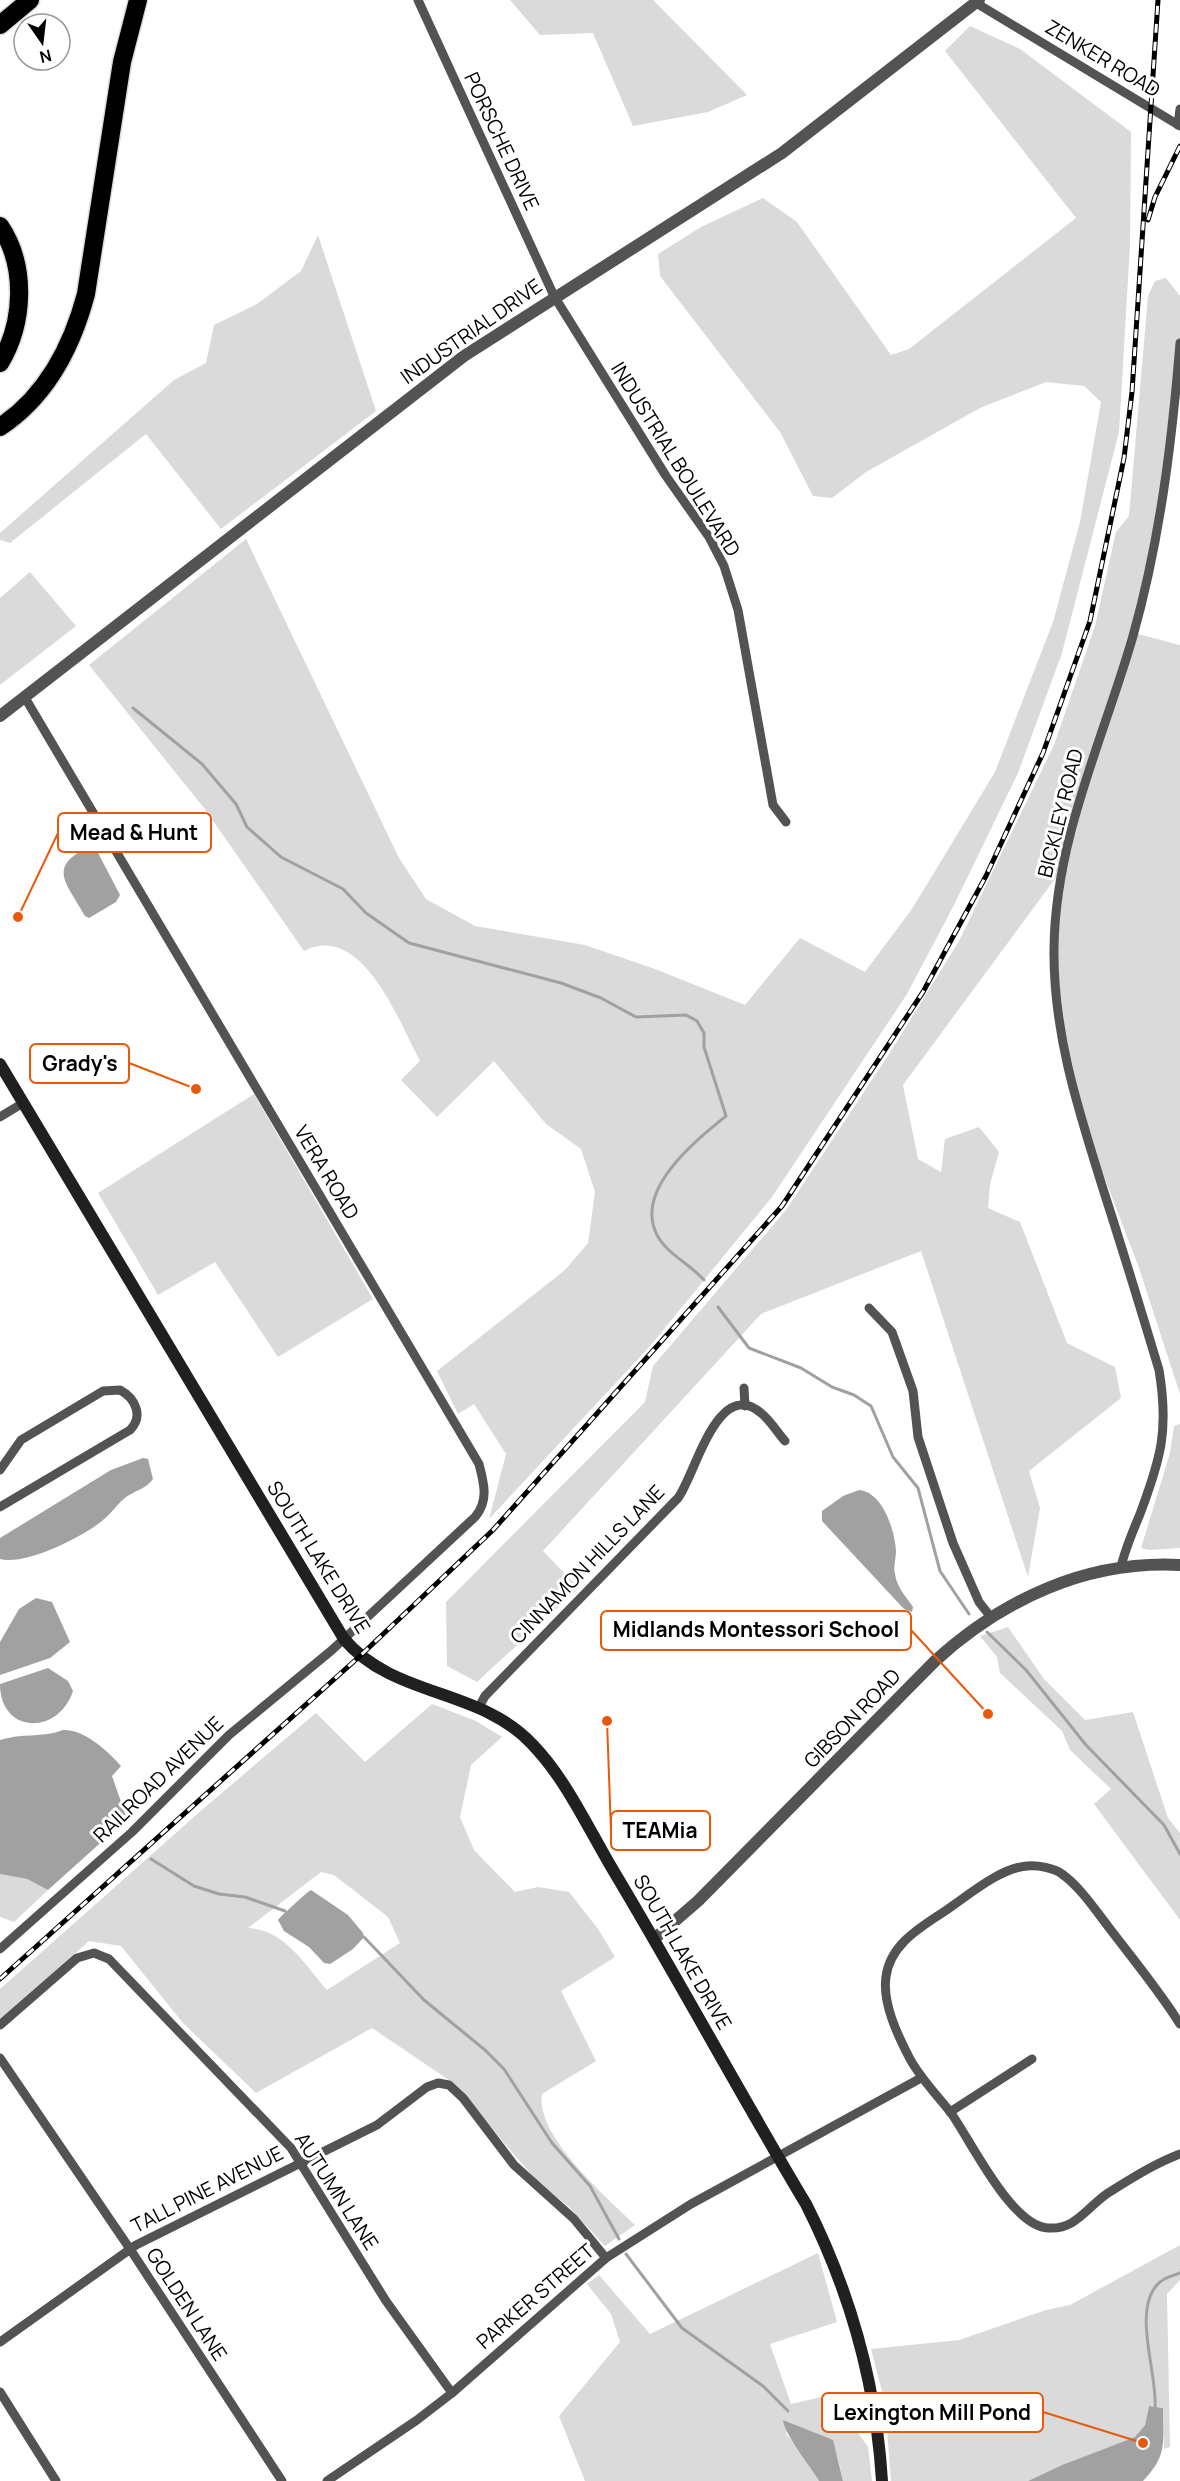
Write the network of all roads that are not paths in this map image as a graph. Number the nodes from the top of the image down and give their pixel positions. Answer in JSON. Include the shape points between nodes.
{"nodes":[{"id":1,"x":30,"y":0,"type":"edge"},
{"id":2,"x":138,"y":0,"type":"edge"},
{"id":3,"x":418,"y":0,"type":"edge"},
{"id":4,"x":977,"y":1,"type":"edge"},
{"id":5,"x":0,"y":25,"type":"edge"},
{"id":6,"x":1180,"y":109,"type":"edge"},
{"id":7,"x":1179,"y":125,"type":"edge"},
{"id":8,"x":0,"y":226,"type":"edge"},
{"id":9,"x":554,"y":296,"type":"junction"},
{"id":10,"x":1180,"y":343,"type":"edge"},
{"id":11,"x":0,"y":363,"type":"edge"},
{"id":12,"x":0,"y":427,"type":"edge"},
{"id":13,"x":24,"y":696,"type":"junction"},
{"id":14,"x":0,"y":716,"type":"edge"},
{"id":15,"x":786,"y":822,"type":"dead end"},
{"id":16,"x":0,"y":1064,"type":"edge"},
{"id":17,"x":23,"y":1103,"type":"junction"},
{"id":18,"x":0,"y":1117,"type":"edge"},
{"id":19,"x":869,"y":1308,"type":"dead end"},
{"id":20,"x":744,"y":1388,"type":"dead end"},
{"id":21,"x":745,"y":1406,"type":"junction"},
{"id":22,"x":785,"y":1441,"type":"dead end"},
{"id":23,"x":0,"y":1470,"type":"edge"},
{"id":24,"x":0,"y":1507,"type":"edge"},
{"id":25,"x":1180,"y":1565,"type":"edge"},
{"id":26,"x":1121,"y":1567,"type":"junction"},
{"id":27,"x":990,"y":1616,"type":"junction"},
{"id":28,"x":344,"y":1639,"type":"junction"},
{"id":29,"x":479,"y":1707,"type":"junction"},
{"id":30,"x":654,"y":1939,"type":"junction"},
{"id":31,"x":0,"y":1949,"type":"edge"},
{"id":32,"x":1180,"y":2024,"type":"edge"},
{"id":33,"x":0,"y":2025,"type":"edge"},
{"id":34,"x":0,"y":2058,"type":"edge"},
{"id":35,"x":1032,"y":2059,"type":"dead end"},
{"id":36,"x":921,"y":2078,"type":"junction"},
{"id":37,"x":950,"y":2112,"type":"junction"},
{"id":38,"x":1180,"y":2154,"type":"edge"},
{"id":39,"x":779,"y":2157,"type":"junction"},
{"id":40,"x":302,"y":2162,"type":"junction"},
{"id":41,"x":130,"y":2248,"type":"junction"},
{"id":42,"x":606,"y":2258,"type":"junction"},
{"id":43,"x":0,"y":2342,"type":"edge"},
{"id":44,"x":0,"y":2392,"type":"edge"},
{"id":45,"x":452,"y":2393,"type":"junction"},
{"id":46,"x":56,"y":2481,"type":"edge"},
{"id":47,"x":282,"y":2481,"type":"edge"},
{"id":48,"x":327,"y":2481,"type":"edge"},
{"id":49,"x":882,"y":2481,"type":"edge"}],
"edges":[{"from":1,"to":5,"type":"highway"},
{"from":2,"to":12,"type":"highway","via":[[122,62],[86,294],[78,322],[46,383]]},
{"from":3,"to":9,"type":"street","name":"PORSCHE DRIVE"},
{"from":4,"to":7,"type":"street","name":"ZENKER ROAD"},
{"from":4,"to":9,"type":"street","name":"INDUSTRIAL DRIVE","via":[[782,153]]},
{"from":6,"to":7,"type":"street"},
{"from":8,"to":11,"type":"highway","via":[[10,245],[19,298],[15,328]]},
{"from":9,"to":13,"type":"street","name":"INDUSTRIAL DRIVE","via":[[411,394]]},
{"from":9,"to":15,"type":"street","name":"INDUSTRIAL BOULEVARD","via":[[724,566],[738,610],[773,805]]},
{"from":10,"to":26,"type":"street","name":"BICKLEY ROAD","via":[[1168,469],[1149,568],[1118,685],[1094,748],[1067,843],[1055,921],[1054,984],[1064,1056],[1159,1370],[1165,1414],[1162,1451]]},
{"from":13,"to":14,"type":"street","name":"INDUSTRIAL DRIVE"},
{"from":13,"to":28,"type":"street","name":"VERA ROAD","via":[[479,1464],[485,1492],[480,1511]]},
{"from":16,"to":17,"type":"main road","name":"SOUTH LAKE DRIVE"},
{"from":17,"to":18,"type":"street"},
{"from":17,"to":28,"type":"main road","name":"SOUTH LAKE DRIVE"},
{"from":19,"to":27,"type":"street","via":[[892,1332],[913,1391],[918,1437],[953,1543],[979,1602]]},
{"from":20,"to":21,"type":"street"},
{"from":21,"to":22,"type":"street","via":[[762,1413]]},
{"from":21,"to":29,"type":"street","name":"CINNAMON HILLS LANE","via":[[730,1408],[720,1417],[678,1497],[485,1696]]},
{"from":23,"to":24,"type":"street","via":[[21,1440],[103,1391],[120,1390],[135,1405],[136,1419],[130,1430]]},
{"from":25,"to":26,"type":"street","name":"GIBSON ROAD"},
{"from":26,"to":27,"type":"street","name":"GIBSON ROAD","via":[[1055,1585]]},
{"from":27,"to":30,"type":"street","name":"GIBSON ROAD","via":[[935,1662],[698,1901]]},
{"from":28,"to":29,"type":"main road","name":"SOUTH LAKE DRIVE","via":[[385,1674]]},
{"from":28,"to":31,"type":"street","name":"RAILROAD AVENUE","via":[[229,1735],[132,1832]]},
{"from":29,"to":30,"type":"main road","name":"SOUTH LAKE DRIVE","via":[[515,1728],[547,1761]]},
{"from":30,"to":39,"type":"main road","name":"SOUTH LAKE DRIVE"},
{"from":32,"to":36,"type":"street","via":[[1148,1975],[1067,1878],[1051,1869],[1024,1866],[992,1881],[916,1931],[902,1942],[889,1966],[885,1984],[891,2010]]},
{"from":33,"to":40,"type":"street","name":"AUTUMN LANE","via":[[76,1958],[94,1953],[109,1959]]},
{"from":34,"to":41,"type":"street","name":"GOLDEN LANE"},
{"from":35,"to":37,"type":"street"},
{"from":36,"to":37,"type":"street"},
{"from":36,"to":39,"type":"street","name":"PARKER STREET"},
{"from":37,"to":38,"type":"street","via":[[1001,2190],[1024,2217],[1039,2227],[1057,2228],[1074,2222],[1139,2173]]},
{"from":39,"to":42,"type":"street","name":"PARKER STREET","via":[[691,2204]]},
{"from":39,"to":49,"type":"main road","name":"SOUTH LAKE DRIVE","via":[[822,2236],[851,2310],[870,2386]]},
{"from":40,"to":41,"type":"street","name":"TALL PINE AVENUE"},
{"from":40,"to":42,"type":"street","name":"TALL PINE AVENUE","via":[[377,2126],[427,2087],[449,2085],[514,2165],[574,2219]]},
{"from":40,"to":45,"type":"street","name":"AUTUMN LANE","via":[[386,2301]]},
{"from":41,"to":43,"type":"street","name":"TALL PINE AVENUE"},
{"from":41,"to":47,"type":"street","name":"GOLDEN LANE"},
{"from":42,"to":45,"type":"street","name":"PARKER STREET"},
{"from":44,"to":46,"type":"street"},
{"from":45,"to":48,"type":"street","name":"PARKER STREET"}]}
